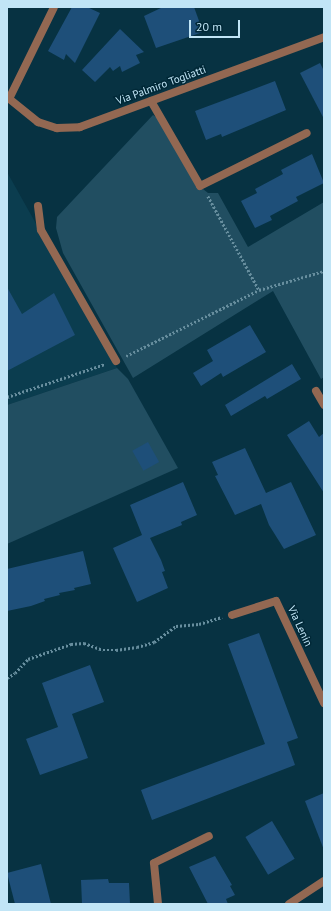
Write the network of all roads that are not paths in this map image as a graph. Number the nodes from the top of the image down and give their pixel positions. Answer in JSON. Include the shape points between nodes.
{"nodes":[{"id":1,"x":54,"y":7,"type":"edge"},
{"id":2,"x":324,"y":36,"type":"edge"},
{"id":3,"x":8,"y":99,"type":"edge"},
{"id":4,"x":151,"y":100,"type":"junction"},
{"id":5,"x":307,"y":133,"type":"dead end"},
{"id":6,"x":38,"y":206,"type":"dead end"},
{"id":7,"x":116,"y":361,"type":"road end"},
{"id":8,"x":316,"y":391,"type":"dead end"},
{"id":9,"x":324,"y":405,"type":"edge"},
{"id":10,"x":232,"y":615,"type":"road end"},
{"id":11,"x":324,"y":703,"type":"edge"},
{"id":12,"x":209,"y":836,"type":"dead end"},
{"id":13,"x":324,"y":881,"type":"edge"},
{"id":14,"x":158,"y":904,"type":"edge"},
{"id":15,"x":289,"y":904,"type":"edge"}],
"edges":[{"from":1,"to":3,"type":"street"},
{"from":2,"to":4,"type":"street","name":"Via Palmiro Togliatti"},
{"from":3,"to":4,"type":"street","name":"Via Palmiro Togliatti","via":[[38,122],[57,128],[80,127]]},
{"from":4,"to":5,"type":"street","via":[[200,186]]},
{"from":6,"to":7,"type":"street","via":[[41,230]]},
{"from":8,"to":9,"type":"street"},
{"from":10,"to":11,"type":"street","name":"Via Lenin","via":[[276,602]]},
{"from":12,"to":14,"type":"street","via":[[154,862]]},
{"from":13,"to":15,"type":"street"}]}
